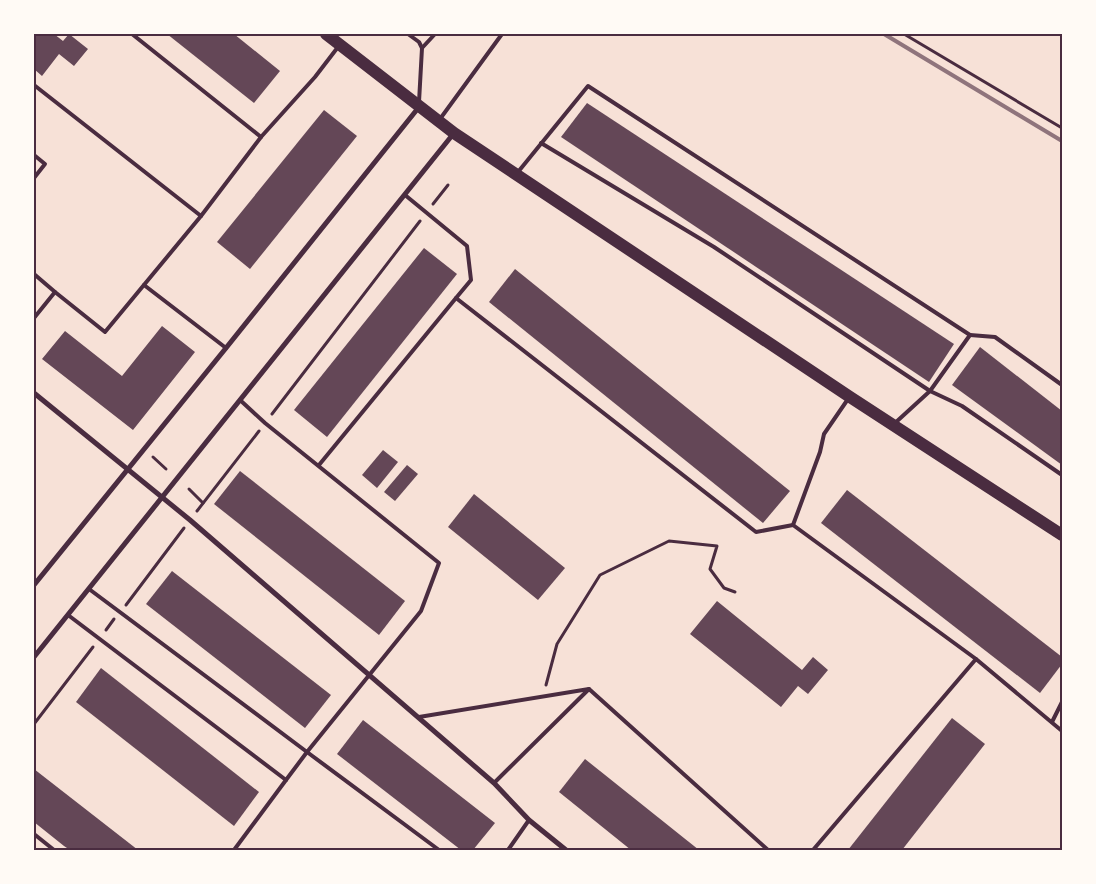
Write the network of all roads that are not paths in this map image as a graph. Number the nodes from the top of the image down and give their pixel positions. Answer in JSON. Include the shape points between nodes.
{"nodes":[{"id":1,"x":132,"y":34,"type":"edge"},
{"id":2,"x":326,"y":34,"type":"edge"},
{"id":3,"x":408,"y":34,"type":"edge"},
{"id":4,"x":435,"y":34,"type":"edge"},
{"id":5,"x":502,"y":34,"type":"edge"},
{"id":6,"x":339,"y":45,"type":"junction"},
{"id":7,"x":422,"y":48,"type":"junction"},
{"id":8,"x":34,"y":85,"type":"edge"},
{"id":9,"x":419,"y":106,"type":"junction"},
{"id":10,"x":438,"y":121,"type":"junction"},
{"id":11,"x":454,"y":132,"type":"junction"},
{"id":12,"x":261,"y":138,"type":"junction"},
{"id":13,"x":541,"y":143,"type":"junction"},
{"id":14,"x":34,"y":155,"type":"edge"},
{"id":15,"x":517,"y":174,"type":"junction"},
{"id":16,"x":34,"y":178,"type":"edge"},
{"id":17,"x":405,"y":195,"type":"junction"},
{"id":18,"x":201,"y":216,"type":"junction"},
{"id":19,"x":34,"y":274,"type":"edge"},
{"id":20,"x":144,"y":285,"type":"junction"},
{"id":21,"x":55,"y":292,"type":"junction"},
{"id":22,"x":456,"y":298,"type":"junction"},
{"id":23,"x":34,"y":318,"type":"edge"},
{"id":24,"x":970,"y":334,"type":"junction"},
{"id":25,"x":226,"y":348,"type":"junction"},
{"id":26,"x":1062,"y":384,"type":"edge"},
{"id":27,"x":930,"y":391,"type":"junction"},
{"id":28,"x":34,"y":393,"type":"edge"},
{"id":29,"x":850,"y":397,"type":"junction"},
{"id":30,"x":240,"y":400,"type":"junction"},
{"id":31,"x":893,"y":425,"type":"junction"},
{"id":32,"x":319,"y":465,"type":"junction"},
{"id":33,"x":128,"y":469,"type":"junction"},
{"id":34,"x":1062,"y":475,"type":"edge"},
{"id":35,"x":162,"y":497,"type":"junction"},
{"id":36,"x":793,"y":525,"type":"junction"},
{"id":37,"x":1062,"y":535,"type":"edge"},
{"id":38,"x":34,"y":585,"type":"edge"},
{"id":39,"x":89,"y":589,"type":"junction"},
{"id":40,"x":68,"y":615,"type":"junction"},
{"id":41,"x":34,"y":657,"type":"edge"},
{"id":42,"x":976,"y":659,"type":"junction"},
{"id":43,"x":368,"y":676,"type":"junction"},
{"id":44,"x":589,"y":689,"type":"junction"},
{"id":45,"x":1062,"y":702,"type":"edge"},
{"id":46,"x":417,"y":718,"type":"junction"},
{"id":47,"x":1052,"y":722,"type":"junction"},
{"id":48,"x":1062,"y":731,"type":"edge"},
{"id":49,"x":307,"y":752,"type":"junction"},
{"id":50,"x":286,"y":780,"type":"junction"},
{"id":51,"x":494,"y":783,"type":"junction"},
{"id":52,"x":529,"y":820,"type":"junction"},
{"id":53,"x":34,"y":834,"type":"edge"},
{"id":54,"x":54,"y":850,"type":"edge"},
{"id":55,"x":234,"y":850,"type":"edge"},
{"id":56,"x":439,"y":850,"type":"edge"},
{"id":57,"x":508,"y":850,"type":"edge"},
{"id":58,"x":566,"y":850,"type":"edge"},
{"id":59,"x":768,"y":850,"type":"edge"},
{"id":60,"x":813,"y":850,"type":"edge"}],
"edges":[{"from":1,"to":12,"type":"lane"},
{"from":2,"to":6,"type":"main road"},
{"from":3,"to":7,"type":"lane"},
{"from":4,"to":7,"type":"lane"},
{"from":5,"to":10,"type":"lane"},
{"from":6,"to":9,"type":"main road"},
{"from":6,"to":12,"type":"lane"},
{"from":7,"to":9,"type":"lane"},
{"from":8,"to":18,"type":"lane"},
{"from":9,"to":10,"type":"main road"},
{"from":9,"to":25,"type":"street"},
{"from":10,"to":11,"type":"main road"},
{"from":11,"to":15,"type":"main road"},
{"from":11,"to":17,"type":"street"},
{"from":12,"to":18,"type":"lane"},
{"from":13,"to":15,"type":"lane"},
{"from":13,"to":24,"type":"lane","via":[[588,86]]},
{"from":13,"to":27,"type":"lane","via":[[714,247]]},
{"from":14,"to":16,"type":"lane","via":[[45,164]]},
{"from":15,"to":29,"type":"main road"},
{"from":17,"to":22,"type":"lane","via":[[467,246],[471,280]]},
{"from":17,"to":30,"type":"street"},
{"from":18,"to":20,"type":"lane"},
{"from":19,"to":21,"type":"lane"},
{"from":20,"to":21,"type":"lane","via":[[106,332]]},
{"from":20,"to":25,"type":"lane"},
{"from":21,"to":23,"type":"lane"},
{"from":22,"to":32,"type":"lane"},
{"from":22,"to":36,"type":"lane","via":[[756,532]]},
{"from":24,"to":26,"type":"lane","via":[[995,338]]},
{"from":24,"to":27,"type":"lane"},
{"from":25,"to":33,"type":"street"},
{"from":27,"to":31,"type":"lane"},
{"from":27,"to":34,"type":"lane","via":[[962,406]]},
{"from":28,"to":33,"type":"street"},
{"from":29,"to":31,"type":"main road"},
{"from":29,"to":36,"type":"lane","via":[[824,434]]},
{"from":30,"to":32,"type":"lane"},
{"from":30,"to":35,"type":"street"},
{"from":31,"to":37,"type":"main road"},
{"from":32,"to":43,"type":"lane","via":[[439,563],[421,611]]},
{"from":33,"to":35,"type":"street"},
{"from":33,"to":38,"type":"street"},
{"from":35,"to":39,"type":"street"},
{"from":35,"to":43,"type":"street"},
{"from":36,"to":42,"type":"lane"},
{"from":39,"to":40,"type":"street"},
{"from":39,"to":49,"type":"lane"},
{"from":40,"to":41,"type":"street"},
{"from":40,"to":50,"type":"lane"},
{"from":42,"to":47,"type":"lane"},
{"from":42,"to":60,"type":"lane"},
{"from":43,"to":46,"type":"street"},
{"from":43,"to":49,"type":"lane"},
{"from":44,"to":46,"type":"lane"},
{"from":44,"to":51,"type":"lane"},
{"from":44,"to":59,"type":"lane"},
{"from":45,"to":47,"type":"lane"},
{"from":46,"to":51,"type":"street"},
{"from":47,"to":48,"type":"lane"},
{"from":49,"to":50,"type":"lane"},
{"from":49,"to":56,"type":"lane"},
{"from":50,"to":55,"type":"lane"},
{"from":51,"to":52,"type":"street"},
{"from":52,"to":57,"type":"lane"},
{"from":52,"to":58,"type":"street"},
{"from":53,"to":54,"type":"lane"}]}
